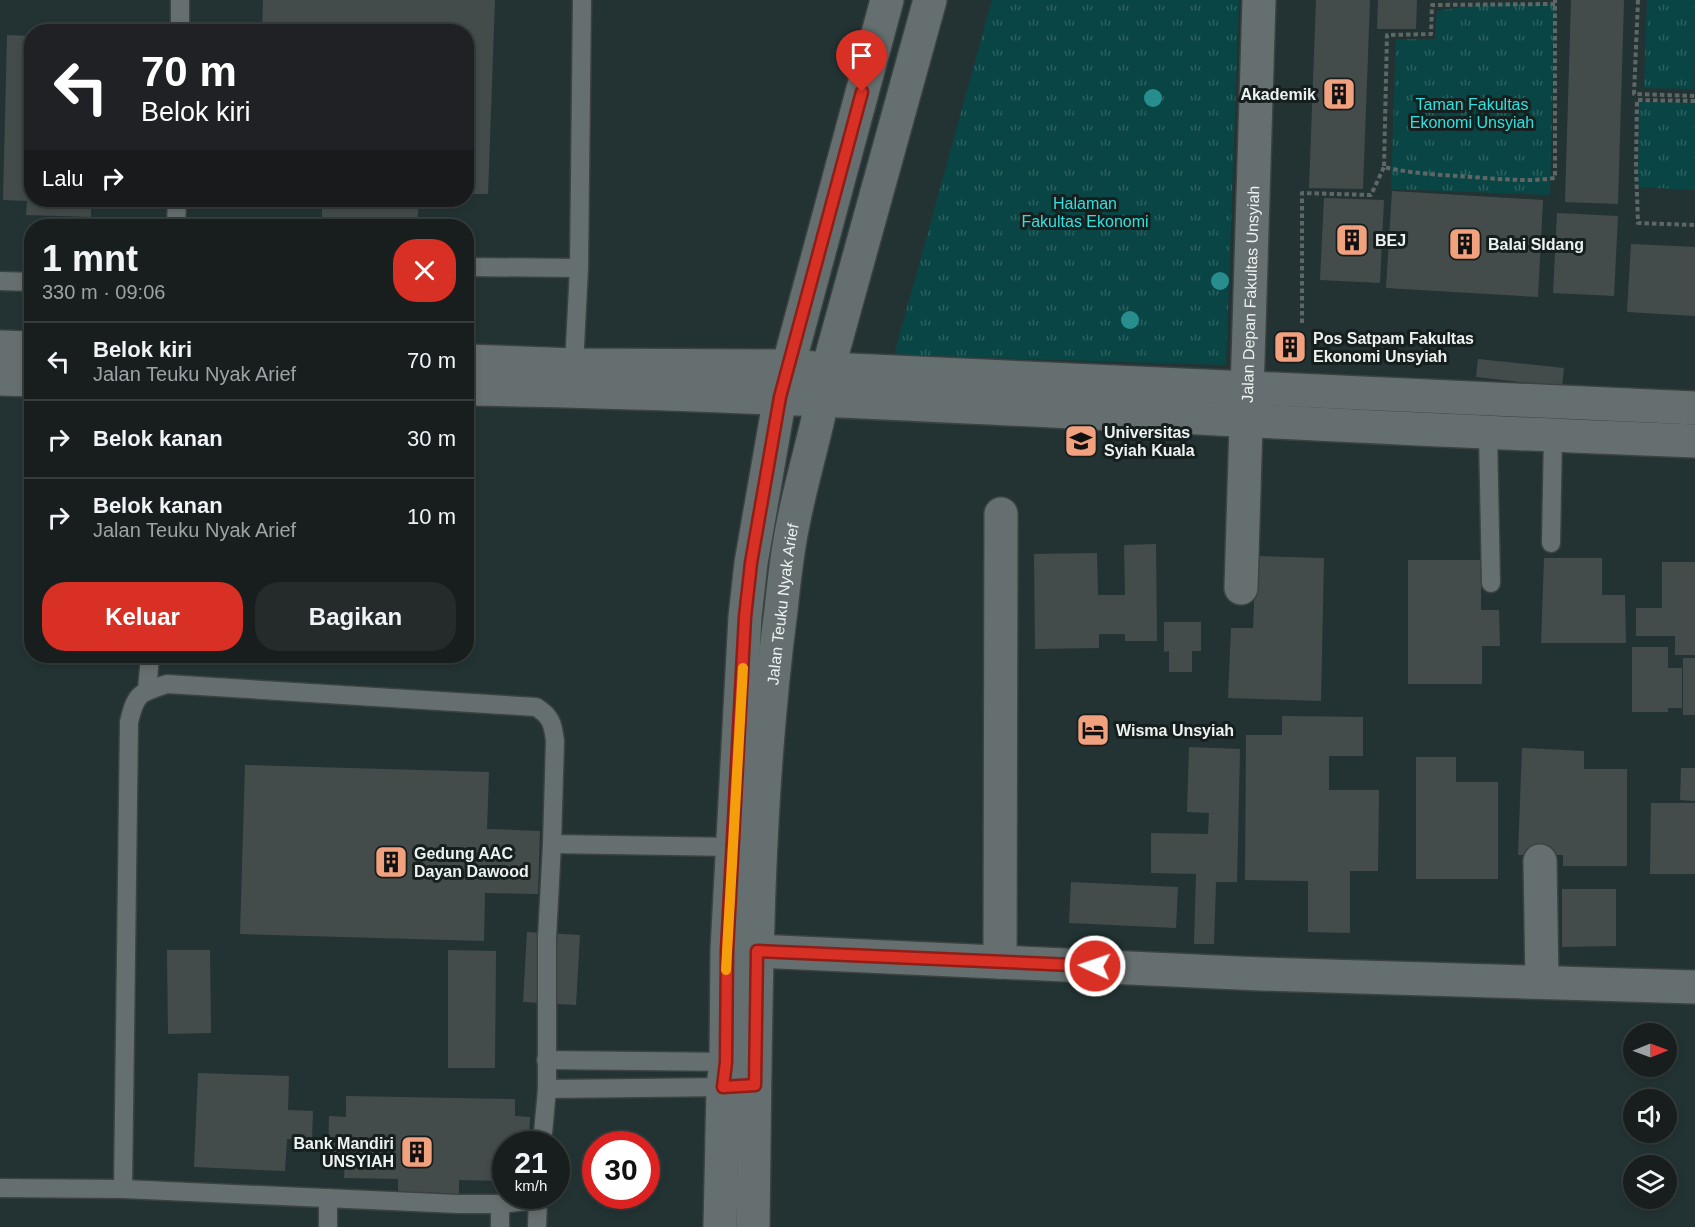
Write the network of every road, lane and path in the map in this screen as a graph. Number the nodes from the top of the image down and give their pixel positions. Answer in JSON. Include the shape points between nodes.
{"nodes":[{"id":1,"x":180,"y":0,"type":"edge"},
{"id":2,"x":582,"y":0,"type":"edge"},
{"id":3,"x":887,"y":0,"type":"edge"},
{"id":4,"x":930,"y":0,"type":"edge"},
{"id":5,"x":1259,"y":0,"type":"edge"},
{"id":6,"x":1638,"y":0,"type":"edge"},
{"id":7,"x":1484,"y":2,"type":"edge"},
{"id":8,"x":1555,"y":2,"type":"edge"},
{"id":9,"x":180,"y":24,"type":"edge"},
{"id":10,"x":1695,"y":96,"type":"edge"},
{"id":11,"x":1695,"y":101,"type":"edge"},
{"id":12,"x":1384,"y":167,"type":"junction"},
{"id":13,"x":1695,"y":225,"type":"edge"},
{"id":14,"x":474,"y":267,"type":"edge"},
{"id":15,"x":579,"y":268,"type":"junction"},
{"id":16,"x":0,"y":281,"type":"edge"},
{"id":17,"x":24,"y":282,"type":"edge"},
{"id":18,"x":1302,"y":322,"type":"dead end"},
{"id":19,"x":0,"y":347,"type":"edge"},
{"id":20,"x":24,"y":348,"type":"edge"},
{"id":21,"x":474,"y":361,"type":"edge"},
{"id":22,"x":574,"y":365,"type":"junction"},
{"id":23,"x":789,"y":366,"type":"junction"},
{"id":24,"x":0,"y":379,"type":"edge"},
{"id":25,"x":24,"y":380,"type":"edge"},
{"id":26,"x":826,"y":385,"type":"junction"},
{"id":27,"x":1247,"y":387,"type":"junction"},
{"id":28,"x":474,"y":389,"type":"edge"},
{"id":29,"x":780,"y":397,"type":"junction"},
{"id":30,"x":1695,"y":408,"type":"edge"},
{"id":31,"x":1246,"y":420,"type":"junction"},
{"id":32,"x":1488,"y":433,"type":"junction"},
{"id":33,"x":1553,"y":435,"type":"junction"},
{"id":34,"x":1695,"y":441,"type":"edge"},
{"id":35,"x":1001,"y":514,"type":"dead end"},
{"id":36,"x":1551,"y":543,"type":"dead end"},
{"id":37,"x":1491,"y":583,"type":"dead end"},
{"id":38,"x":1240,"y":588,"type":"dead end"},
{"id":39,"x":149,"y":663,"type":"edge"},
{"id":40,"x":147,"y":691,"type":"junction"},
{"id":41,"x":552,"y":844,"type":"junction"},
{"id":42,"x":733,"y":847,"type":"junction"},
{"id":43,"x":1540,"y":861,"type":"dead end"},
{"id":44,"x":757,"y":951,"type":"junction"},
{"id":45,"x":1000,"y":962,"type":"junction"},
{"id":46,"x":1542,"y":982,"type":"junction"},
{"id":47,"x":1695,"y":987,"type":"edge"},
{"id":48,"x":546,"y":1059,"type":"junction"},
{"id":49,"x":740,"y":1074,"type":"junction"},
{"id":50,"x":547,"y":1089,"type":"junction"},
{"id":51,"x":543,"y":1131,"type":"edge"},
{"id":52,"x":0,"y":1188,"type":"edge"},
{"id":53,"x":123,"y":1189,"type":"junction"},
{"id":54,"x":328,"y":1198,"type":"junction"},
{"id":55,"x":492,"y":1204,"type":"edge"},
{"id":56,"x":500,"y":1209,"type":"edge"},
{"id":57,"x":538,"y":1209,"type":"edge"},
{"id":58,"x":328,"y":1227,"type":"edge"},
{"id":59,"x":500,"y":1227,"type":"edge"},
{"id":60,"x":537,"y":1227,"type":"edge"},
{"id":61,"x":720,"y":1227,"type":"edge"},
{"id":62,"x":753,"y":1227,"type":"edge"}],
"edges":[{"from":1,"to":9,"type":"lane"},
{"from":2,"to":15,"type":"lane"},
{"from":3,"to":23,"type":"street","name":"Jalan Teuku Nyak Arief"},
{"from":4,"to":26,"type":"street","name":"Jalan Teuku Nyak Arief"},
{"from":5,"to":27,"type":"street","name":"Jalan Depan Fakultas Unsyiah"},
{"from":6,"to":10,"type":"path","via":[[1634,94]]},
{"from":7,"to":8,"type":"path"},
{"from":7,"to":12,"type":"path","via":[[1432,5],[1431,34],[1387,34]]},
{"from":8,"to":12,"type":"path","via":[[1555,178],[1533,181],[1455,176]]},
{"from":11,"to":13,"type":"path","via":[[1637,100],[1636,167],[1638,223]]},
{"from":12,"to":18,"type":"path","via":[[1371,195],[1302,193]]},
{"from":14,"to":15,"type":"lane"},
{"from":15,"to":22,"type":"lane"},
{"from":16,"to":17,"type":"lane"},
{"from":19,"to":20,"type":"street"},
{"from":21,"to":22,"type":"street"},
{"from":22,"to":23,"type":"street"},
{"from":23,"to":26,"type":"street"},
{"from":23,"to":29,"type":"street","name":"Jalan Teuku Nyak Arief"},
{"from":24,"to":25,"type":"street"},
{"from":26,"to":27,"type":"street"},
{"from":26,"to":29,"type":"street"},
{"from":26,"to":31,"type":"street"},
{"from":26,"to":44,"type":"street","name":"Jalan Teuku Nyak Arief","via":[[793,524],[781,610],[770,708]]},
{"from":27,"to":30,"type":"street"},
{"from":27,"to":31,"type":"street","name":"Jalan Depan Fakultas Unsyiah"},
{"from":28,"to":29,"type":"street"},
{"from":29,"to":42,"type":"street","name":"Jalan Teuku Nyak Arief","via":[[745,617]]},
{"from":31,"to":32,"type":"street"},
{"from":31,"to":38,"type":"street","name":"Jalan Depan Fakultas Unsyiah"},
{"from":32,"to":33,"type":"street"},
{"from":32,"to":37,"type":"lane"},
{"from":33,"to":34,"type":"street"},
{"from":33,"to":36,"type":"lane"},
{"from":35,"to":45,"type":"street"},
{"from":39,"to":40,"type":"lane"},
{"from":40,"to":41,"type":"lane","via":[[167,684],[536,707],[547,714],[555,741]]},
{"from":40,"to":53,"type":"lane","via":[[134,701],[129,722]]},
{"from":41,"to":42,"type":"lane"},
{"from":41,"to":48,"type":"lane","via":[[546,938]]},
{"from":42,"to":49,"type":"street","name":"Jalan Teuku Nyak Arief","via":[[727,950]]},
{"from":43,"to":46,"type":"street"},
{"from":44,"to":45,"type":"street"},
{"from":44,"to":49,"type":"street","name":"Jalan Teuku Nyak Arief"},
{"from":45,"to":46,"type":"street"},
{"from":46,"to":47,"type":"street"},
{"from":48,"to":49,"type":"lane"},
{"from":48,"to":50,"type":"lane"},
{"from":49,"to":50,"type":"lane"},
{"from":49,"to":61,"type":"street","name":"Jalan Teuku Nyak Arief"},
{"from":49,"to":62,"type":"street","name":"Jalan Teuku Nyak Arief"},
{"from":50,"to":51,"type":"lane"},
{"from":52,"to":53,"type":"lane"},
{"from":53,"to":54,"type":"lane"},
{"from":54,"to":55,"type":"lane"},
{"from":54,"to":58,"type":"lane"},
{"from":56,"to":59,"type":"lane"},
{"from":57,"to":60,"type":"lane"}]}
